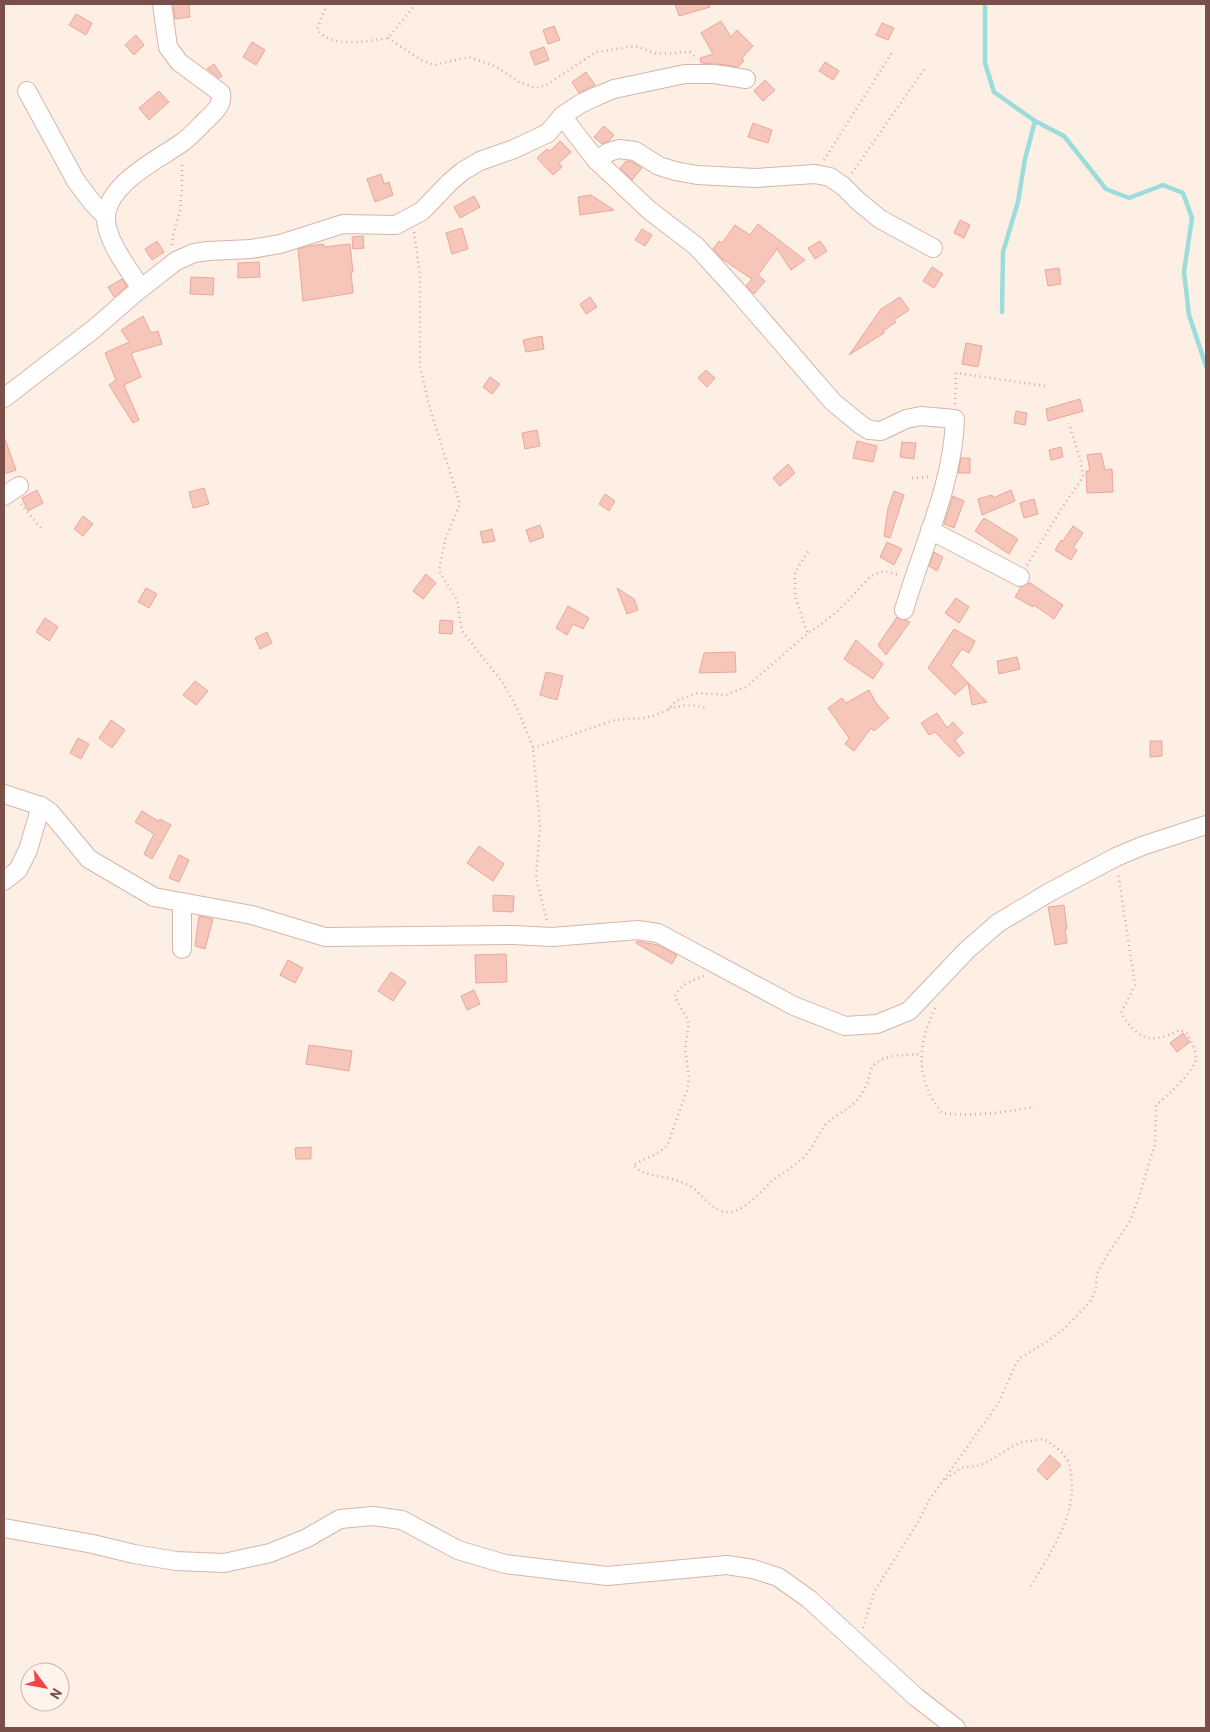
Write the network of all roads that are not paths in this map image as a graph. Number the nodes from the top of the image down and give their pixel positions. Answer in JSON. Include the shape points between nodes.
{"nodes":[{"id":1,"x":162,"y":4,"type":"edge"},
{"id":2,"x":746,"y":79,"type":"dead end"},
{"id":3,"x":27,"y":91,"type":"dead end"},
{"id":4,"x":562,"y":116,"type":"junction"},
{"id":5,"x":596,"y":160,"type":"junction"},
{"id":6,"x":106,"y":217,"type":"junction"},
{"id":7,"x":933,"y":248,"type":"dead end"},
{"id":8,"x":141,"y":288,"type":"junction"},
{"id":9,"x":4,"y":398,"type":"edge"},
{"id":10,"x":930,"y":530,"type":"junction"},
{"id":11,"x":1020,"y":577,"type":"road end"},
{"id":12,"x":904,"y":610,"type":"dead end"},
{"id":13,"x":4,"y":794,"type":"edge"},
{"id":14,"x":41,"y":806,"type":"junction"},
{"id":15,"x":1206,"y":825,"type":"edge"},
{"id":16,"x":4,"y":881,"type":"edge"},
{"id":17,"x":182,"y":902,"type":"junction"},
{"id":18,"x":182,"y":949,"type":"dead end"},
{"id":19,"x":4,"y":1528,"type":"edge"},
{"id":20,"x":956,"y":1728,"type":"edge"}],
"edges":[{"from":1,"to":6,"type":"street","via":[[168,47],[179,62],[221,93],[222,100],[218,108],[180,144],[132,176],[111,201]]},
{"from":2,"to":4,"type":"street","via":[[729,75],[674,75],[614,89]]},
{"from":3,"to":6,"type":"street","via":[[76,181]]},
{"from":4,"to":5,"type":"street"},
{"from":4,"to":8,"type":"street","via":[[548,133],[480,160],[463,171],[422,211],[396,225],[343,224],[280,244],[194,253],[176,261]]},
{"from":5,"to":7,"type":"street","via":[[619,149],[635,150],[659,166],[697,175],[755,178],[815,174],[830,177],[880,219]]},
{"from":5,"to":10,"type":"street","via":[[649,210],[696,246],[833,402],[861,425],[881,431],[921,416],[955,418],[947,477]]},
{"from":6,"to":8,"type":"street","via":[[112,242]]},
{"from":8,"to":9,"type":"street","via":[[96,328]]},
{"from":10,"to":11,"type":"street"},
{"from":10,"to":12,"type":"street"},
{"from":13,"to":14,"type":"street"},
{"from":14,"to":16,"type":"street","via":[[28,850],[18,870]]},
{"from":14,"to":17,"type":"street","via":[[50,812],[89,859],[154,897]]},
{"from":15,"to":17,"type":"street","via":[[1116,857],[998,923],[967,950],[910,1011],[877,1024],[845,1026],[794,1006],[658,933],[638,930],[552,937],[326,937],[252,915]]},
{"from":17,"to":18,"type":"street"},
{"from":19,"to":20,"type":"street","via":[[176,1561],[224,1563],[270,1553],[307,1538],[340,1519],[373,1516],[402,1520],[458,1550],[505,1564],[607,1576],[727,1565],[753,1568],[778,1576],[808,1599],[916,1697]]}]}
